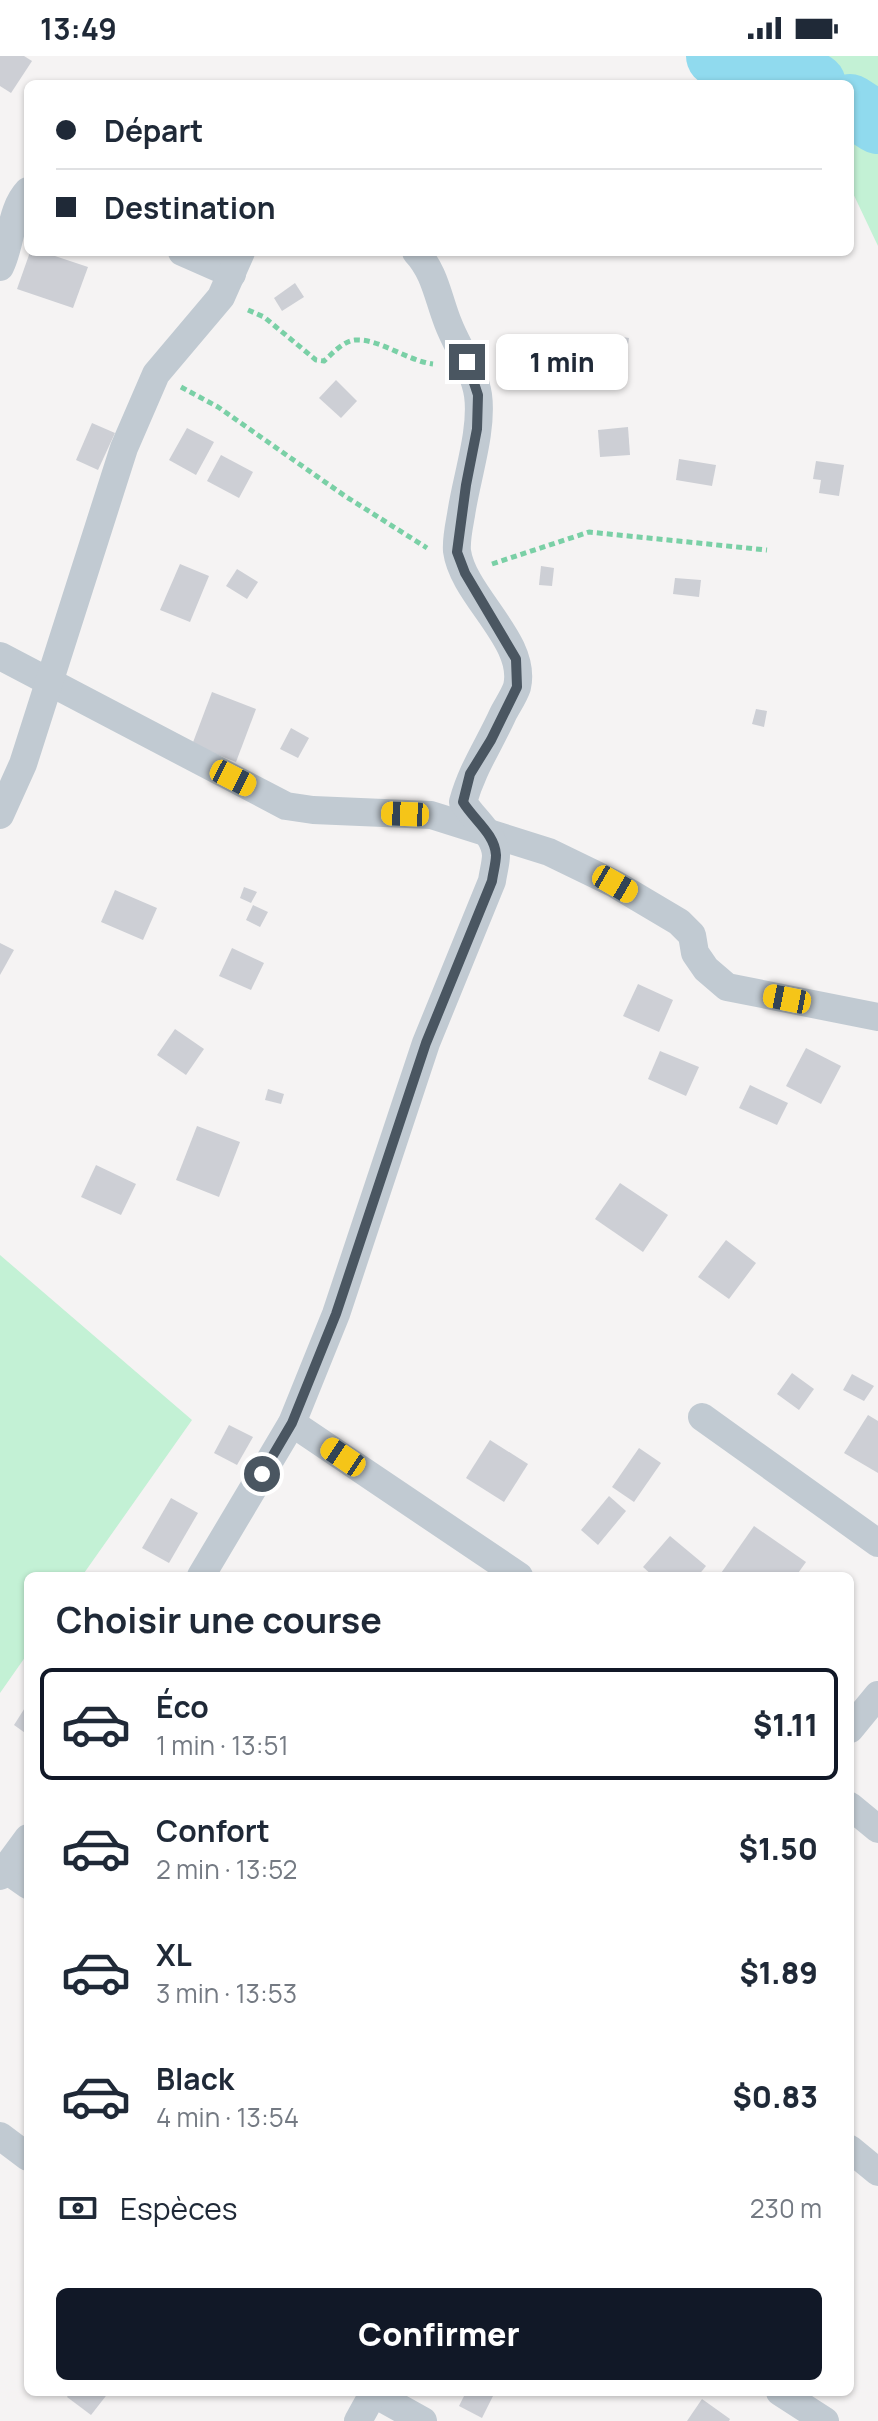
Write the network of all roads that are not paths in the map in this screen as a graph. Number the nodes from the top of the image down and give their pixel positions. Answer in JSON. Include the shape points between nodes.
{"nodes":[{"id":1,"x":24,"y":195,"type":"edge"},
{"id":2,"x":191,"y":256,"type":"edge"},
{"id":3,"x":420,"y":256,"type":"edge"},
{"id":4,"x":0,"y":267,"type":"edge"},
{"id":5,"x":231,"y":275,"type":"edge"},
{"id":6,"x":0,"y":656,"type":"edge"},
{"id":7,"x":50,"y":683,"type":"junction"},
{"id":8,"x":0,"y":815,"type":"edge"},
{"id":9,"x":487,"y":831,"type":"junction"},
{"id":10,"x":878,"y":1017,"type":"edge"},
{"id":11,"x":702,"y":1417,"type":"dead end"},
{"id":12,"x":292,"y":1423,"type":"junction"},
{"id":13,"x":878,"y":1543,"type":"edge"},
{"id":14,"x":203,"y":1572,"type":"edge"},
{"id":15,"x":513,"y":1572,"type":"edge"},
{"id":16,"x":878,"y":1695,"type":"edge"},
{"id":17,"x":854,"y":1724,"type":"edge"},
{"id":18,"x":854,"y":1809,"type":"edge"},
{"id":19,"x":878,"y":1829,"type":"edge"},
{"id":20,"x":24,"y":1847,"type":"edge"},
{"id":21,"x":11,"y":1877,"type":"edge"},
{"id":22,"x":0,"y":2136,"type":"edge"},
{"id":23,"x":854,"y":2152,"type":"edge"},
{"id":24,"x":24,"y":2154,"type":"edge"},
{"id":25,"x":878,"y":2172,"type":"edge"},
{"id":26,"x":371,"y":2396,"type":"edge"},
{"id":27,"x":380,"y":2396,"type":"edge"},
{"id":28,"x":786,"y":2396,"type":"edge"},
{"id":29,"x":358,"y":2421,"type":"edge"},
{"id":30,"x":423,"y":2421,"type":"edge"},
{"id":31,"x":825,"y":2421,"type":"edge"}],
"edges":[{"from":1,"to":4,"type":"street"},
{"from":2,"to":5,"type":"street"},
{"from":3,"to":9,"type":"street","via":[[478,395],[457,552],[516,659],[517,687],[470,774],[463,802]]},
{"from":5,"to":7,"type":"street","via":[[156,374],[124,448]]},
{"from":6,"to":7,"type":"street"},
{"from":7,"to":8,"type":"street"},
{"from":7,"to":9,"type":"street","via":[[286,806],[431,815]]},
{"from":9,"to":10,"type":"street","via":[[549,852],[679,922],[692,935],[695,953],[706,969],[727,987]]},
{"from":9,"to":12,"type":"street","via":[[496,853],[492,881],[426,1043],[340,1301]]},
{"from":11,"to":13,"type":"street"},
{"from":12,"to":14,"type":"street"},
{"from":12,"to":15,"type":"street"},
{"from":16,"to":17,"type":"street"},
{"from":18,"to":19,"type":"street"},
{"from":20,"to":21,"type":"street"},
{"from":22,"to":24,"type":"street"},
{"from":23,"to":25,"type":"street"},
{"from":26,"to":29,"type":"street"},
{"from":27,"to":30,"type":"street"},
{"from":28,"to":31,"type":"street"}]}
